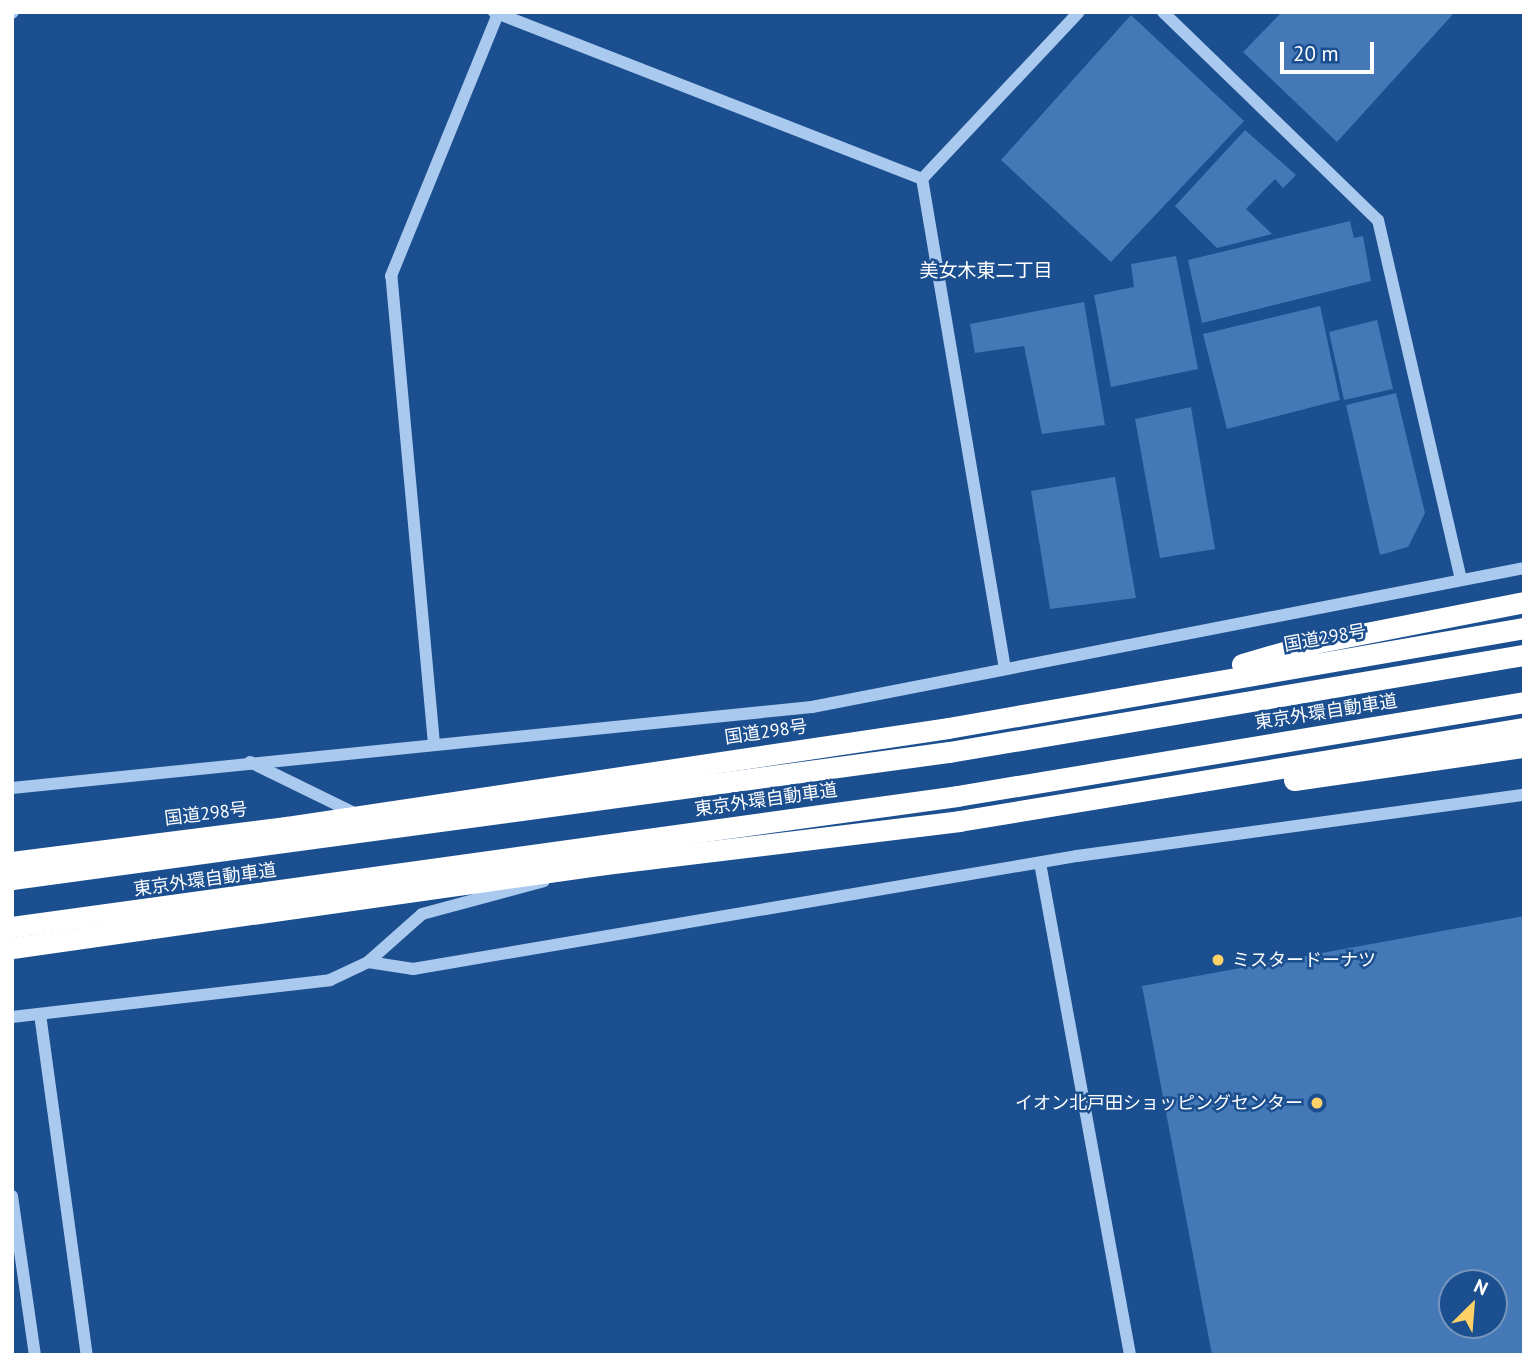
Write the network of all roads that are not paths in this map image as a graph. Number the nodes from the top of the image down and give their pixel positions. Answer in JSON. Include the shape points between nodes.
{"nodes":[{"id":1,"x":1079,"y":12,"type":"edge"},
{"id":2,"x":1163,"y":12,"type":"edge"},
{"id":3,"x":496,"y":13,"type":"edge"},
{"id":4,"x":922,"y":179,"type":"junction"},
{"id":5,"x":1524,"y":568,"type":"edge"},
{"id":6,"x":1461,"y":580,"type":"junction"},
{"id":7,"x":1515,"y":604,"type":"edge"},
{"id":8,"x":1524,"y":628,"type":"edge"},
{"id":9,"x":1524,"y":655,"type":"edge"},
{"id":10,"x":1005,"y":669,"type":"junction"},
{"id":11,"x":1139,"y":693,"type":"junction"},
{"id":12,"x":1524,"y":702,"type":"edge"},
{"id":13,"x":1524,"y":728,"type":"edge"},
{"id":14,"x":434,"y":744,"type":"junction"},
{"id":15,"x":1524,"y":747,"type":"edge"},
{"id":16,"x":250,"y":762,"type":"junction"},
{"id":17,"x":12,"y":788,"type":"edge"},
{"id":18,"x":1524,"y":794,"type":"edge"},
{"id":19,"x":359,"y":816,"type":"junction"},
{"id":20,"x":959,"y":821,"type":"junction"},
{"id":21,"x":166,"y":860,"type":"junction"},
{"id":22,"x":12,"y":862,"type":"edge"},
{"id":23,"x":1040,"y":863,"type":"junction"},
{"id":24,"x":605,"y":864,"type":"junction"},
{"id":25,"x":12,"y":868,"type":"edge"},
{"id":26,"x":12,"y":879,"type":"edge"},
{"id":27,"x":172,"y":908,"type":"junction"},
{"id":28,"x":12,"y":928,"type":"edge"},
{"id":29,"x":12,"y":941,"type":"edge"},
{"id":30,"x":12,"y":948,"type":"edge"},
{"id":31,"x":368,"y":962,"type":"junction"},
{"id":32,"x":40,"y":1014,"type":"junction"},
{"id":33,"x":12,"y":1017,"type":"edge"},
{"id":34,"x":12,"y":1196,"type":"edge"},
{"id":35,"x":36,"y":1355,"type":"edge"},
{"id":36,"x":88,"y":1355,"type":"edge"},
{"id":37,"x":1130,"y":1355,"type":"edge"}],
"edges":[{"from":1,"to":4,"type":"street"},
{"from":2,"to":6,"type":"street","via":[[1378,220]]},
{"from":3,"to":4,"type":"street"},
{"from":3,"to":14,"type":"street","via":[[391,276]]},
{"from":4,"to":10,"type":"street"},
{"from":5,"to":6,"type":"street"},
{"from":6,"to":10,"type":"street"},
{"from":7,"to":11,"type":"highway","via":[[1315,643]]},
{"from":8,"to":11,"type":"highway","name":"国道298号"},
{"from":9,"to":21,"type":"highway","name":"東京外環自動車道","via":[[950,752]]},
{"from":10,"to":14,"type":"street","via":[[812,707]]},
{"from":11,"to":19,"type":"highway","name":"国道298号","via":[[948,728]]},
{"from":12,"to":27,"type":"highway","name":"東京外環自動車道","via":[[957,796]]},
{"from":13,"to":20,"type":"highway"},
{"from":14,"to":16,"type":"street"},
{"from":15,"to":20,"type":"highway"},
{"from":16,"to":17,"type":"street"},
{"from":16,"to":19,"type":"street"},
{"from":18,"to":23,"type":"street"},
{"from":19,"to":22,"type":"highway","name":"国道298号"},
{"from":20,"to":24,"type":"highway"},
{"from":21,"to":25,"type":"highway"},
{"from":21,"to":26,"type":"highway","name":"東京外環自動車道"},
{"from":23,"to":31,"type":"street","via":[[413,969]]},
{"from":23,"to":37,"type":"street"},
{"from":24,"to":30,"type":"highway"},
{"from":24,"to":31,"type":"street","via":[[422,914]]},
{"from":27,"to":28,"type":"highway","name":"東京外環自動車道"},
{"from":27,"to":29,"type":"highway"},
{"from":31,"to":32,"type":"street","via":[[330,981]]},
{"from":32,"to":33,"type":"street"},
{"from":32,"to":36,"type":"street"},
{"from":34,"to":35,"type":"street"}]}
